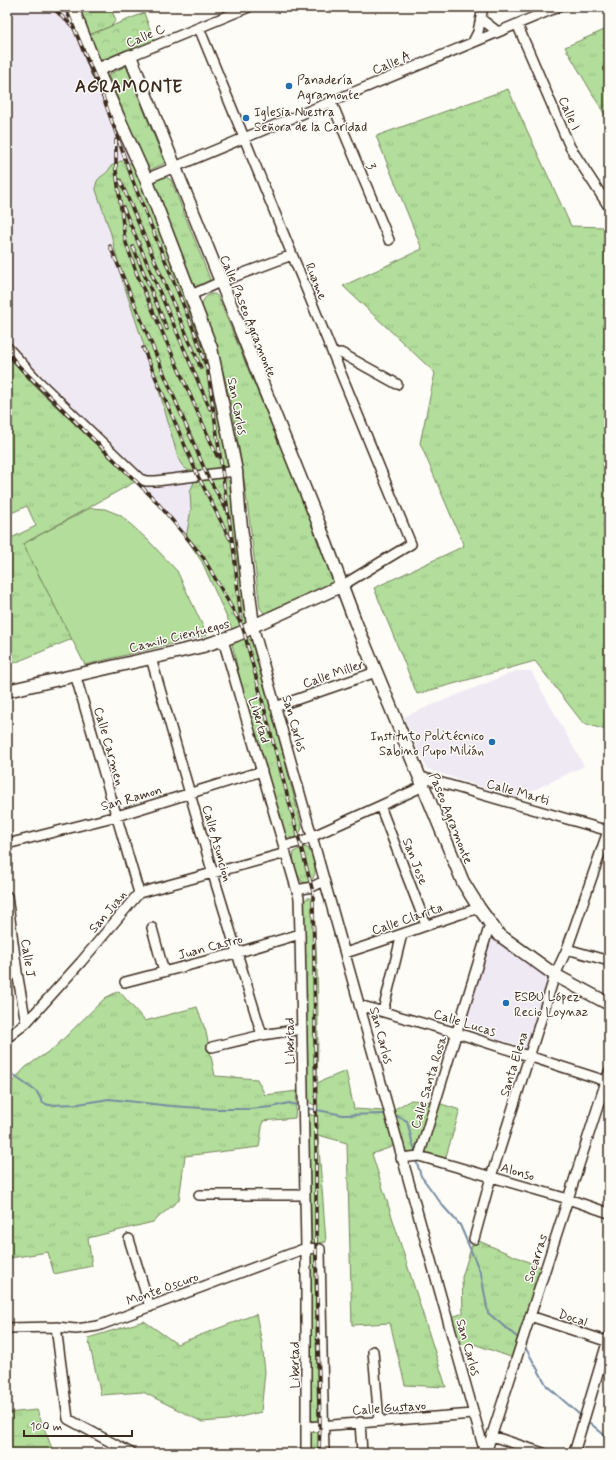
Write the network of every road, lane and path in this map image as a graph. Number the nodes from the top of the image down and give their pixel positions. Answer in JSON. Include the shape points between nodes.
{"nodes":[{"id":1,"x":72,"y":7,"type":"edge"},
{"id":2,"x":248,"y":7,"type":"edge"},
{"id":3,"x":483,"y":7,"type":"edge"},
{"id":4,"x":558,"y":7,"type":"edge"},
{"id":5,"x":232,"y":10,"type":"edge"},
{"id":6,"x":481,"y":19,"type":"junction"},
{"id":7,"x":517,"y":24,"type":"junction"},
{"id":8,"x":199,"y":28,"type":"junction"},
{"id":9,"x":498,"y":32,"type":"junction"},
{"id":10,"x":473,"y":42,"type":"junction"},
{"id":11,"x":130,"y":56,"type":"junction"},
{"id":12,"x":97,"y":70,"type":"junction"},
{"id":13,"x":331,"y":101,"type":"junction"},
{"id":14,"x":244,"y":138,"type":"junction"},
{"id":15,"x":174,"y":167,"type":"junction"},
{"id":16,"x":146,"y":179,"type":"junction"},
{"id":17,"x":609,"y":206,"type":"edge"},
{"id":18,"x":389,"y":240,"type":"dead end"},
{"id":19,"x":292,"y":255,"type":"junction"},
{"id":20,"x":220,"y":282,"type":"junction"},
{"id":21,"x":191,"y":295,"type":"junction"},
{"id":22,"x":7,"y":347,"type":"edge"},
{"id":23,"x":333,"y":354,"type":"junction"},
{"id":24,"x":397,"y":384,"type":"dead end"},
{"id":25,"x":236,"y":471,"type":"junction"},
{"id":26,"x":411,"y":544,"type":"joint"},
{"id":27,"x":342,"y":585,"type":"junction"},
{"id":28,"x":253,"y":626,"type":"junction"},
{"id":29,"x":223,"y":640,"type":"junction"},
{"id":30,"x":151,"y":658,"type":"junction"},
{"id":31,"x":376,"y":672,"type":"junction"},
{"id":32,"x":76,"y":674,"type":"junction"},
{"id":33,"x":7,"y":691,"type":"edge"},
{"id":34,"x":275,"y":706,"type":"junction"},
{"id":35,"x":262,"y":771,"type":"junction"},
{"id":36,"x":422,"y":781,"type":"junction"},
{"id":37,"x":190,"y":793,"type":"junction"},
{"id":38,"x":380,"y":806,"type":"junction"},
{"id":39,"x":117,"y":816,"type":"junction"},
{"id":40,"x":608,"y":831,"type":"edge"},
{"id":41,"x":312,"y":837,"type":"junction"},
{"id":42,"x":7,"y":844,"type":"edge"},
{"id":43,"x":285,"y":850,"type":"junction"},
{"id":44,"x":213,"y":874,"type":"junction"},
{"id":45,"x":324,"y":881,"type":"junction"},
{"id":46,"x":297,"y":890,"type":"junction"},
{"id":47,"x":139,"y":893,"type":"junction"},
{"id":48,"x":7,"y":896,"type":"edge"},
{"id":49,"x":479,"y":908,"type":"junction"},
{"id":50,"x":490,"y":924,"type":"junction"},
{"id":51,"x":426,"y":925,"type":"junction"},
{"id":52,"x":152,"y":928,"type":"dead end"},
{"id":53,"x":300,"y":934,"type":"junction"},
{"id":54,"x":402,"y":934,"type":"junction"},
{"id":55,"x":567,"y":948,"type":"junction"},
{"id":56,"x":236,"y":953,"type":"junction"},
{"id":57,"x":345,"y":953,"type":"junction"},
{"id":58,"x":609,"y":961,"type":"edge"},
{"id":59,"x":7,"y":967,"type":"edge"},
{"id":60,"x":17,"y":972,"type":"junction"},
{"id":61,"x":164,"y":972,"type":"junction"},
{"id":62,"x":555,"y":975,"type":"junction"},
{"id":63,"x":125,"y":982,"type":"dead end"},
{"id":64,"x":609,"y":1004,"type":"edge"},
{"id":65,"x":359,"y":1005,"type":"junction"},
{"id":66,"x":383,"y":1011,"type":"junction"},
{"id":67,"x":26,"y":1023,"type":"junction"},
{"id":68,"x":302,"y":1029,"type":"junction"},
{"id":69,"x":457,"y":1033,"type":"junction"},
{"id":70,"x":262,"y":1035,"type":"junction"},
{"id":71,"x":7,"y":1038,"type":"edge"},
{"id":72,"x":212,"y":1047,"type":"dead end"},
{"id":73,"x":529,"y":1056,"type":"junction"},
{"id":74,"x":609,"y":1072,"type":"edge"},
{"id":75,"x":607,"y":1081,"type":"edge"},
{"id":76,"x":419,"y":1156,"type":"junction"},
{"id":77,"x":402,"y":1158,"type":"junction"},
{"id":78,"x":491,"y":1177,"type":"junction"},
{"id":79,"x":199,"y":1195,"type":"dead end"},
{"id":80,"x":305,"y":1195,"type":"junction"},
{"id":81,"x":568,"y":1199,"type":"junction"},
{"id":82,"x":609,"y":1212,"type":"edge"},
{"id":83,"x":128,"y":1239,"type":"dead end"},
{"id":84,"x":474,"y":1239,"type":"dead end"},
{"id":85,"x":306,"y":1248,"type":"junction"},
{"id":86,"x":150,"y":1307,"type":"junction"},
{"id":87,"x":530,"y":1316,"type":"junction"},
{"id":88,"x":56,"y":1327,"type":"junction"},
{"id":89,"x":7,"y":1328,"type":"edge"},
{"id":90,"x":608,"y":1340,"type":"edge"},
{"id":91,"x":373,"y":1351,"type":"dead end"},
{"id":92,"x":473,"y":1414,"type":"junction"},
{"id":93,"x":379,"y":1421,"type":"junction"},
{"id":94,"x":360,"y":1422,"type":"junction"},
{"id":95,"x":324,"y":1425,"type":"junction"},
{"id":96,"x":307,"y":1426,"type":"junction"},
{"id":97,"x":492,"y":1436,"type":"junction"},
{"id":98,"x":114,"y":1449,"type":"edge"},
{"id":99,"x":131,"y":1453,"type":"edge"},
{"id":100,"x":306,"y":1453,"type":"edge"},
{"id":101,"x":324,"y":1453,"type":"edge"},
{"id":102,"x":362,"y":1453,"type":"edge"},
{"id":103,"x":485,"y":1453,"type":"edge"},
{"id":104,"x":543,"y":1453,"type":"edge"},
{"id":105,"x":574,"y":1453,"type":"edge"}],
"edges":[{"from":1,"to":12,"type":"street","name":"San Carlos"},
{"from":2,"to":5,"type":"street","name":"Calle C"},
{"from":3,"to":6,"type":"street"},
{"from":4,"to":7,"type":"street","name":"Calle A"},
{"from":5,"to":8,"type":"street","name":"Calle C"},
{"from":6,"to":9,"type":"street"},
{"from":6,"to":10,"type":"street"},
{"from":7,"to":9,"type":"street","name":"Calle A"},
{"from":7,"to":17,"type":"street","name":"Calle I","via":[[570,147]]},
{"from":8,"to":11,"type":"street","name":"Calle C"},
{"from":8,"to":14,"type":"street","name":"Ruame"},
{"from":9,"to":10,"type":"street","name":"Calle A"},
{"from":10,"to":13,"type":"street","name":"Calle A"},
{"from":11,"to":12,"type":"street","name":"Calle C"},
{"from":11,"to":15,"type":"street","name":"Calle Paseo Agramonte"},
{"from":12,"to":16,"type":"street","name":"San Carlos"},
{"from":13,"to":14,"type":"street","name":"Calle A"},
{"from":13,"to":18,"type":"street","name":"3"},
{"from":14,"to":15,"type":"street","name":"Calle A"},
{"from":14,"to":19,"type":"street","name":"Ruame"},
{"from":15,"to":16,"type":"street","name":"Calle A"},
{"from":15,"to":20,"type":"street","name":"Calle Paseo Agramonte"},
{"from":16,"to":21,"type":"street","name":"San Carlos"},
{"from":19,"to":20,"type":"street"},
{"from":19,"to":23,"type":"street","name":"Ruame"},
{"from":20,"to":21,"type":"street"},
{"from":20,"to":27,"type":"street","name":"Calle Paseo Agramonte"},
{"from":21,"to":25,"type":"street","name":"San Carlos","via":[[211,348]]},
{"from":22,"to":25,"type":"street","via":[[37,380],[140,479],[156,481]]},
{"from":23,"to":24,"type":"street","via":[[340,353]]},
{"from":23,"to":26,"type":"street","name":"Ruame"},
{"from":25,"to":28,"type":"street","name":"San Carlos"},
{"from":26,"to":27,"type":"street","name":"Camilo Cienfuegos"},
{"from":27,"to":28,"type":"street","name":"Camilo Cienfuegos"},
{"from":27,"to":31,"type":"street","name":"Paseo Agramonte"},
{"from":28,"to":29,"type":"street","name":"Camilo Cienfuegos"},
{"from":28,"to":34,"type":"street","name":"San Carlos"},
{"from":29,"to":30,"type":"street","name":"Camilo Cienfuegos"},
{"from":29,"to":35,"type":"street","name":"Libertad"},
{"from":30,"to":32,"type":"street","name":"Camilo Cienfuegos"},
{"from":30,"to":37,"type":"street","name":"Calle Asuncion"},
{"from":31,"to":34,"type":"street","name":"Calle Miller"},
{"from":31,"to":36,"type":"street","name":"Paseo Agramonte"},
{"from":32,"to":33,"type":"street","name":"Camilo Cienfuegos"},
{"from":32,"to":39,"type":"street","name":"Calle Carmen"},
{"from":34,"to":41,"type":"street","name":"San Carlos"},
{"from":35,"to":37,"type":"street","name":"San Ramon"},
{"from":35,"to":43,"type":"street","name":"Libertad"},
{"from":36,"to":38,"type":"street","name":"San Juan"},
{"from":36,"to":40,"type":"street","name":"Calle Marti"},
{"from":36,"to":49,"type":"street","name":"Paseo Agramonte","via":[[463,882]]},
{"from":37,"to":39,"type":"street","name":"San Ramon"},
{"from":37,"to":44,"type":"street","name":"Calle Asuncion"},
{"from":38,"to":41,"type":"street","name":"San Juan"},
{"from":38,"to":51,"type":"street","name":"San Jose"},
{"from":39,"to":42,"type":"street","name":"San Ramon"},
{"from":39,"to":47,"type":"street","name":"Calle Carmen"},
{"from":40,"to":55,"type":"street","name":"Santa Elena"},
{"from":41,"to":43,"type":"street","name":"San Juan"},
{"from":41,"to":45,"type":"street","name":"San Carlos"},
{"from":43,"to":44,"type":"street","name":"San Juan"},
{"from":43,"to":46,"type":"street","name":"Libertad"},
{"from":44,"to":47,"type":"street","name":"San Juan"},
{"from":44,"to":56,"type":"street","name":"Calle Asuncion"},
{"from":45,"to":46,"type":"street"},
{"from":45,"to":57,"type":"street","name":"San Carlos"},
{"from":46,"to":53,"type":"street","name":"Libertad"},
{"from":47,"to":67,"type":"street","name":"San Juan"},
{"from":48,"to":60,"type":"street","name":"Calle J"},
{"from":49,"to":50,"type":"street","name":"Paseo Agramonte"},
{"from":49,"to":51,"type":"street","name":"Calle Clarita"},
{"from":50,"to":62,"type":"street","name":"Paseo Agramonte","via":[[498,934]]},
{"from":50,"to":69,"type":"street","name":"Calle Santa Rosa"},
{"from":51,"to":54,"type":"street","name":"Calle Clarita"},
{"from":52,"to":61,"type":"street"},
{"from":53,"to":56,"type":"street","name":"Juan Castro"},
{"from":53,"to":68,"type":"street","name":"Libertad"},
{"from":54,"to":57,"type":"street","name":"Calle Clarita"},
{"from":54,"to":66,"type":"street"},
{"from":55,"to":58,"type":"street"},
{"from":55,"to":62,"type":"street","name":"Santa Elena"},
{"from":56,"to":61,"type":"street","name":"Juan Castro"},
{"from":56,"to":70,"type":"street","name":"Calle Asuncion"},
{"from":57,"to":65,"type":"street","name":"San Carlos"},
{"from":59,"to":60,"type":"street"},
{"from":60,"to":67,"type":"street","name":"Calle J"},
{"from":61,"to":63,"type":"street","name":"Juan Castro"},
{"from":62,"to":64,"type":"street","name":"Paseo Agramonte"},
{"from":62,"to":73,"type":"street","name":"Santa Elena"},
{"from":65,"to":66,"type":"street","name":"Calle Lucas"},
{"from":65,"to":77,"type":"street","name":"San Carlos"},
{"from":66,"to":69,"type":"street","name":"Calle Lucas"},
{"from":67,"to":71,"type":"street","name":"San Juan"},
{"from":68,"to":70,"type":"street"},
{"from":68,"to":80,"type":"street","name":"Libertad"},
{"from":69,"to":73,"type":"street","name":"Calle Lucas"},
{"from":69,"to":76,"type":"street","name":"Calle Santa Rosa"},
{"from":70,"to":72,"type":"street"},
{"from":73,"to":75,"type":"street","name":"Calle Lucas"},
{"from":73,"to":78,"type":"street","name":"Santa Elena"},
{"from":74,"to":75,"type":"street","name":"Socarras"},
{"from":75,"to":81,"type":"street","name":"Socarras"},
{"from":76,"to":77,"type":"street"},
{"from":76,"to":78,"type":"street","name":"Alonso"},
{"from":77,"to":92,"type":"street","name":"San Carlos"},
{"from":78,"to":81,"type":"street","name":"Alonso"},
{"from":78,"to":84,"type":"street","name":"Santa Elena"},
{"from":79,"to":80,"type":"street"},
{"from":80,"to":85,"type":"street","name":"Libertad"},
{"from":81,"to":82,"type":"street","name":"Alonso"},
{"from":81,"to":87,"type":"street","name":"Socarras"},
{"from":83,"to":86,"type":"street"},
{"from":85,"to":86,"type":"street","name":"Monte Oscuro"},
{"from":85,"to":95,"type":"street","name":"Monte Oscuro","via":[[320,1248]]},
{"from":85,"to":96,"type":"street","name":"Libertad"},
{"from":86,"to":88,"type":"street","name":"Monte Oscuro","via":[[98,1326],[76,1329]]},
{"from":87,"to":90,"type":"street","name":"Docal"},
{"from":87,"to":97,"type":"street","name":"Socarras"},
{"from":88,"to":89,"type":"street","name":"Monte Oscuro"},
{"from":88,"to":98,"type":"street","via":[[68,1419]]},
{"from":90,"to":105,"type":"street"},
{"from":91,"to":93,"type":"street"},
{"from":92,"to":93,"type":"street","name":"Calle Gustavo"},
{"from":92,"to":103,"type":"street","name":"San Carlos"},
{"from":93,"to":94,"type":"street","name":"Calle Gustavo"},
{"from":94,"to":95,"type":"street","name":"Calle Gustavo"},
{"from":94,"to":102,"type":"street"},
{"from":95,"to":96,"type":"street","name":"Calle Gustavo"},
{"from":95,"to":101,"type":"street"},
{"from":96,"to":100,"type":"street","name":"Libertad"},
{"from":97,"to":103,"type":"street","name":"Socarras"},
{"from":97,"to":104,"type":"street"},
{"from":98,"to":99,"type":"street"}]}
